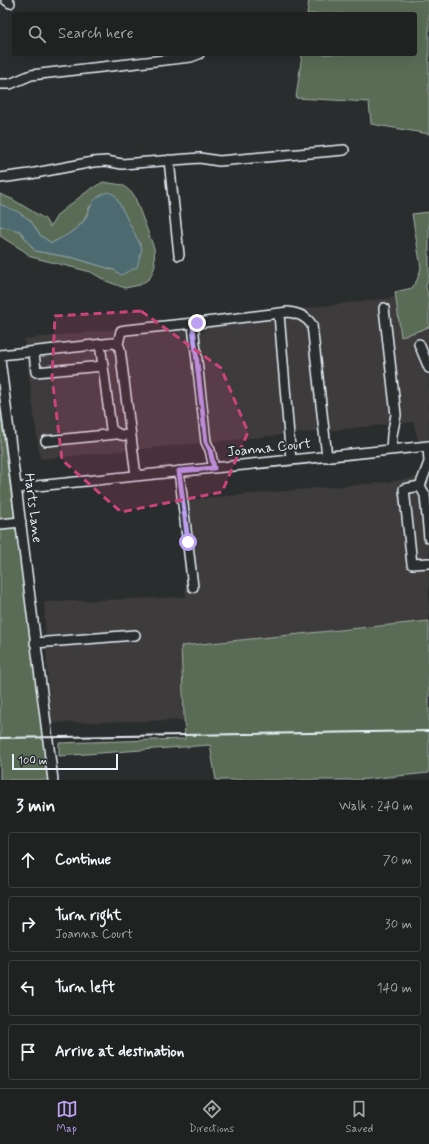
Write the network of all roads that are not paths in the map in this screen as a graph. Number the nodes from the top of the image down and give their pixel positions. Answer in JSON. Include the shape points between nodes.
{"nodes":[{"id":1,"x":194,"y":56,"type":"edge"},
{"id":2,"x":0,"y":84,"type":"edge"},
{"id":3,"x":344,"y":150,"type":"dead end"},
{"id":4,"x":169,"y":160,"type":"junction"},
{"id":5,"x":0,"y":178,"type":"edge"},
{"id":6,"x":179,"y":255,"type":"dead end"},
{"id":7,"x":384,"y":308,"type":"dead end"},
{"id":8,"x":279,"y":314,"type":"junction"},
{"id":9,"x":194,"y":323,"type":"junction"},
{"id":10,"x":100,"y":344,"type":"junction"},
{"id":11,"x":118,"y":344,"type":"junction"},
{"id":12,"x":419,"y":344,"type":"dead end"},
{"id":13,"x":34,"y":352,"type":"junction"},
{"id":14,"x":0,"y":355,"type":"edge"},
{"id":15,"x":0,"y":359,"type":"edge"},
{"id":16,"x":103,"y":366,"type":"junction"},
{"id":17,"x":429,"y":368,"type":"edge"},
{"id":18,"x":116,"y":434,"type":"junction"},
{"id":19,"x":131,"y":435,"type":"junction"},
{"id":20,"x":46,"y":441,"type":"dead end"},
{"id":21,"x":428,"y":446,"type":"edge"},
{"id":22,"x":391,"y":450,"type":"junction"},
{"id":23,"x":327,"y":457,"type":"junction"},
{"id":24,"x":291,"y":460,"type":"junction"},
{"id":25,"x":214,"y":468,"type":"junction"},
{"id":26,"x":179,"y":471,"type":"junction"},
{"id":27,"x":136,"y":476,"type":"junction"},
{"id":28,"x":420,"y":486,"type":"junction"},
{"id":29,"x":16,"y":488,"type":"junction"},
{"id":30,"x":21,"y":522,"type":"junction"},
{"id":31,"x":0,"y":524,"type":"edge"},
{"id":32,"x":429,"y":538,"type":"edge"},
{"id":33,"x":429,"y":563,"type":"edge"},
{"id":34,"x":193,"y":587,"type":"dead end"},
{"id":35,"x":135,"y":635,"type":"dead end"},
{"id":36,"x":35,"y":642,"type":"junction"},
{"id":37,"x":53,"y":780,"type":"edge"}],
"edges":[{"from":1,"to":2,"type":"street","via":[[32,75],[10,84]]},
{"from":3,"to":4,"type":"street","via":[[219,161],[200,158]]},
{"from":4,"to":5,"type":"street","via":[[122,164],[94,162]]},
{"from":4,"to":6,"type":"street"},
{"from":7,"to":22,"type":"street","via":[[396,415]]},
{"from":8,"to":9,"type":"street"},
{"from":8,"to":23,"type":"street","via":[[291,312],[301,315],[312,325]]},
{"from":8,"to":24,"type":"street"},
{"from":9,"to":11,"type":"street","via":[[121,331]]},
{"from":9,"to":25,"type":"street","via":[[206,442]]},
{"from":10,"to":11,"type":"street"},
{"from":10,"to":13,"type":"street"},
{"from":10,"to":16,"type":"street"},
{"from":11,"to":19,"type":"street"},
{"from":12,"to":17,"type":"street"},
{"from":13,"to":14,"type":"street"},
{"from":13,"to":16,"type":"street","via":[[36,372]]},
{"from":15,"to":29,"type":"street","name":"Harts Lane"},
{"from":16,"to":18,"type":"street","via":[[111,429]]},
{"from":18,"to":19,"type":"street"},
{"from":18,"to":20,"type":"street"},
{"from":19,"to":27,"type":"street"},
{"from":21,"to":22,"type":"street","name":"Joanna Court"},
{"from":21,"to":28,"type":"street","via":[[429,462]]},
{"from":22,"to":23,"type":"street","name":"Joanna Court"},
{"from":23,"to":24,"type":"street","name":"Joanna Court"},
{"from":24,"to":25,"type":"street","name":"Joanna Court"},
{"from":25,"to":26,"type":"street","name":"Joanna Court"},
{"from":26,"to":27,"type":"street","name":"Joanna Court"},
{"from":26,"to":34,"type":"street"},
{"from":27,"to":29,"type":"street","name":"Joanna Court"},
{"from":28,"to":32,"type":"street","via":[[425,495]]},
{"from":28,"to":33,"type":"street","via":[[404,489],[412,564]]},
{"from":29,"to":30,"type":"street","name":"Harts Lane"},
{"from":30,"to":31,"type":"street"},
{"from":30,"to":36,"type":"street","name":"Harts Lane"},
{"from":35,"to":36,"type":"street"},
{"from":36,"to":37,"type":"street","name":"Harts Lane"}]}
